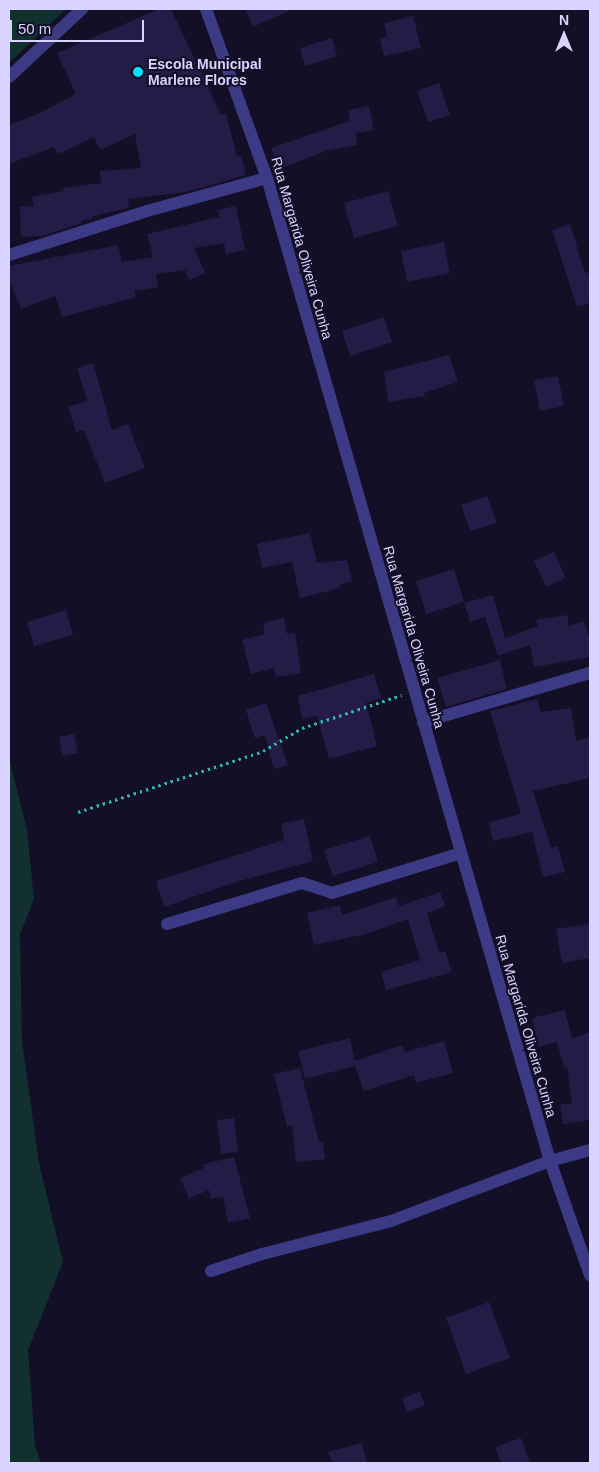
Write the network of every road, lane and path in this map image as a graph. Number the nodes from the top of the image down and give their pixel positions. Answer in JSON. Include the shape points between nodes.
{"nodes":[{"id":1,"x":82,"y":9,"type":"edge"},
{"id":2,"x":206,"y":9,"type":"edge"},
{"id":3,"x":9,"y":77,"type":"edge"},
{"id":4,"x":267,"y":178,"type":"junction"},
{"id":5,"x":9,"y":254,"type":"edge"},
{"id":6,"x":590,"y":673,"type":"edge"},
{"id":7,"x":414,"y":691,"type":"junction"},
{"id":8,"x":423,"y":722,"type":"junction"},
{"id":9,"x":78,"y":812,"type":"dead end"},
{"id":10,"x":461,"y":853,"type":"junction"},
{"id":11,"x":167,"y":924,"type":"dead end"},
{"id":12,"x":590,"y":1150,"type":"edge"},
{"id":13,"x":550,"y":1162,"type":"junction"},
{"id":14,"x":211,"y":1271,"type":"dead end"},
{"id":15,"x":590,"y":1275,"type":"edge"}],
"edges":[{"from":1,"to":3,"type":"street"},
{"from":2,"to":4,"type":"street","name":"Rua Margarida Oliveira Cunha"},
{"from":4,"to":5,"type":"street"},
{"from":4,"to":7,"type":"street","name":"Rua Margarida Oliveira Cunha"},
{"from":6,"to":8,"type":"street"},
{"from":7,"to":8,"type":"street","name":"Rua Margarida Oliveira Cunha"},
{"from":7,"to":9,"type":"path","via":[[302,728],[263,751]]},
{"from":8,"to":10,"type":"street","name":"Rua Margarida Oliveira Cunha"},
{"from":10,"to":11,"type":"street","via":[[332,894],[302,883]]},
{"from":10,"to":13,"type":"street","name":"Rua Margarida Oliveira Cunha"},
{"from":12,"to":13,"type":"street"},
{"from":13,"to":14,"type":"street","via":[[391,1221],[262,1254]]},
{"from":13,"to":15,"type":"street","name":"Rua Margarida Oliveira Cunha"}]}
